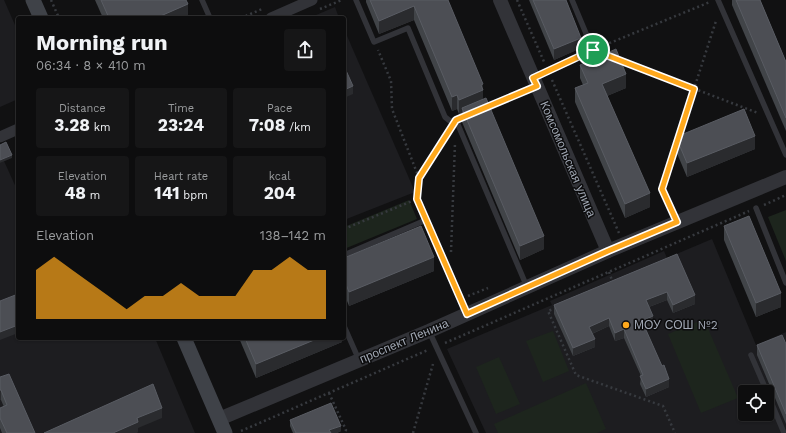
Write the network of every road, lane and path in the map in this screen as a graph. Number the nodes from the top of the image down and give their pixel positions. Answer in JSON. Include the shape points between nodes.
{"nodes":[{"id":1,"x":33,"y":0,"type":"edge"},
{"id":2,"x":51,"y":0,"type":"edge"},
{"id":3,"x":202,"y":0,"type":"edge"},
{"id":4,"x":312,"y":0,"type":"edge"},
{"id":5,"x":356,"y":0,"type":"edge"},
{"id":6,"x":500,"y":0,"type":"edge"},
{"id":7,"x":517,"y":0,"type":"edge"},
{"id":8,"x":572,"y":0,"type":"edge"},
{"id":9,"x":714,"y":0,"type":"edge"},
{"id":10,"x":718,"y":0,"type":"edge"},
{"id":11,"x":721,"y":8,"type":"junction"},
{"id":12,"x":41,"y":16,"type":"edge"},
{"id":13,"x":58,"y":16,"type":"edge"},
{"id":14,"x":209,"y":16,"type":"edge"},
{"id":15,"x":276,"y":16,"type":"edge"},
{"id":16,"x":374,"y":42,"type":"junction"},
{"id":17,"x":593,"y":50,"type":"junction"},
{"id":18,"x":615,"y":58,"type":"edge"},
{"id":19,"x":548,"y":71,"type":"junction"},
{"id":20,"x":535,"y":82,"type":"junction"},
{"id":21,"x":694,"y":89,"type":"junction"},
{"id":22,"x":770,"y":118,"type":"junction"},
{"id":23,"x":456,"y":120,"type":"junction"},
{"id":24,"x":16,"y":130,"type":"edge"},
{"id":25,"x":0,"y":137,"type":"edge"},
{"id":26,"x":786,"y":155,"type":"edge"},
{"id":27,"x":786,"y":177,"type":"edge"},
{"id":28,"x":419,"y":178,"type":"junction"},
{"id":29,"x":786,"y":195,"type":"edge"},
{"id":30,"x":417,"y":199,"type":"junction"},
{"id":31,"x":756,"y":208,"type":"junction"},
{"id":32,"x":426,"y":220,"type":"junction"},
{"id":33,"x":677,"y":222,"type":"junction"},
{"id":34,"x":346,"y":228,"type":"edge"},
{"id":35,"x":624,"y":244,"type":"junction"},
{"id":36,"x":608,"y":251,"type":"junction"},
{"id":37,"x":346,"y":254,"type":"edge"},
{"id":38,"x":609,"y":272,"type":"junction"},
{"id":39,"x":450,"y":274,"type":"junction"},
{"id":40,"x":613,"y":283,"type":"junction"},
{"id":41,"x":786,"y":283,"type":"edge"},
{"id":42,"x":606,"y":286,"type":"edge"},
{"id":43,"x":527,"y":287,"type":"junction"},
{"id":44,"x":615,"y":289,"type":"edge"},
{"id":45,"x":563,"y":305,"type":"edge"},
{"id":46,"x":467,"y":314,"type":"junction"},
{"id":47,"x":346,"y":331,"type":"edge"},
{"id":48,"x":429,"y":331,"type":"junction"},
{"id":49,"x":185,"y":340,"type":"edge"},
{"id":50,"x":437,"y":349,"type":"junction"},
{"id":51,"x":751,"y":355,"type":"dead end"},
{"id":52,"x":359,"y":360,"type":"junction"},
{"id":53,"x":764,"y":385,"type":"edge"},
{"id":54,"x":329,"y":393,"type":"junction"},
{"id":55,"x":774,"y":409,"type":"edge"},
{"id":56,"x":219,"y":419,"type":"junction"},
{"id":57,"x":225,"y":433,"type":"edge"},
{"id":58,"x":242,"y":433,"type":"edge"},
{"id":59,"x":344,"y":433,"type":"edge"},
{"id":60,"x":413,"y":433,"type":"edge"},
{"id":61,"x":476,"y":433,"type":"edge"},
{"id":62,"x":675,"y":433,"type":"edge"},
{"id":63,"x":784,"y":433,"type":"edge"}],
"edges":[{"from":1,"to":12,"type":"main road"},
{"from":2,"to":13,"type":"path"},
{"from":3,"to":14,"type":"lane"},
{"from":4,"to":15,"type":"street"},
{"from":5,"to":16,"type":"lane"},
{"from":6,"to":20,"type":"street","name":"Комсомольская улица"},
{"from":7,"to":19,"type":"path"},
{"from":8,"to":17,"type":"lane"},
{"from":9,"to":17,"type":"path"},
{"from":10,"to":11,"type":"lane"},
{"from":11,"to":21,"type":"path"},
{"from":11,"to":22,"type":"lane"},
{"from":16,"to":23,"type":"lane","via":[[408,28],[445,117],[450,122]]},
{"from":16,"to":28,"type":"path","via":[[391,81],[392,109]]},
{"from":17,"to":19,"type":"lane"},
{"from":18,"to":21,"type":"path"},
{"from":19,"to":20,"type":"lane"},
{"from":19,"to":35,"type":"path"},
{"from":20,"to":23,"type":"lane"},
{"from":20,"to":36,"type":"street","name":"Комсомольская улица"},
{"from":21,"to":22,"type":"path"},
{"from":21,"to":33,"type":"path","via":[[662,189]]},
{"from":22,"to":26,"type":"lane"},
{"from":23,"to":28,"type":"path"},
{"from":23,"to":39,"type":"path"},
{"from":23,"to":43,"type":"lane"},
{"from":24,"to":25,"type":"street"},
{"from":27,"to":33,"type":"street","name":"проспект Ленина"},
{"from":28,"to":30,"type":"path"},
{"from":29,"to":31,"type":"path"},
{"from":30,"to":32,"type":"path"},
{"from":30,"to":34,"type":"path"},
{"from":31,"to":38,"type":"path"},
{"from":31,"to":41,"type":"lane"},
{"from":32,"to":37,"type":"lane"},
{"from":32,"to":39,"type":"lane"},
{"from":33,"to":35,"type":"street","name":"проспект Ленина"},
{"from":35,"to":36,"type":"street","name":"проспект Ленина"},
{"from":36,"to":43,"type":"street","name":"проспект Ленина"},
{"from":38,"to":40,"type":"path"},
{"from":38,"to":50,"type":"path"},
{"from":39,"to":46,"type":"lane"},
{"from":40,"to":42,"type":"path"},
{"from":40,"to":44,"type":"path"},
{"from":43,"to":46,"type":"street","name":"проспект Ленина"},
{"from":45,"to":62,"type":"path","via":[[548,311],[576,375],[663,406]]},
{"from":46,"to":48,"type":"street","name":"проспект Ленина"},
{"from":47,"to":52,"type":"lane"},
{"from":48,"to":50,"type":"lane"},
{"from":48,"to":52,"type":"street","name":"проспект Ленина"},
{"from":49,"to":56,"type":"main road"},
{"from":50,"to":54,"type":"path"},
{"from":50,"to":60,"type":"path"},
{"from":50,"to":61,"type":"lane"},
{"from":51,"to":53,"type":"lane"},
{"from":52,"to":56,"type":"street","name":"проспект Ленина"},
{"from":54,"to":58,"type":"path","via":[[241,431]]},
{"from":54,"to":59,"type":"path","via":[[346,430]]},
{"from":55,"to":63,"type":"lane"},
{"from":56,"to":57,"type":"main road"}]}
